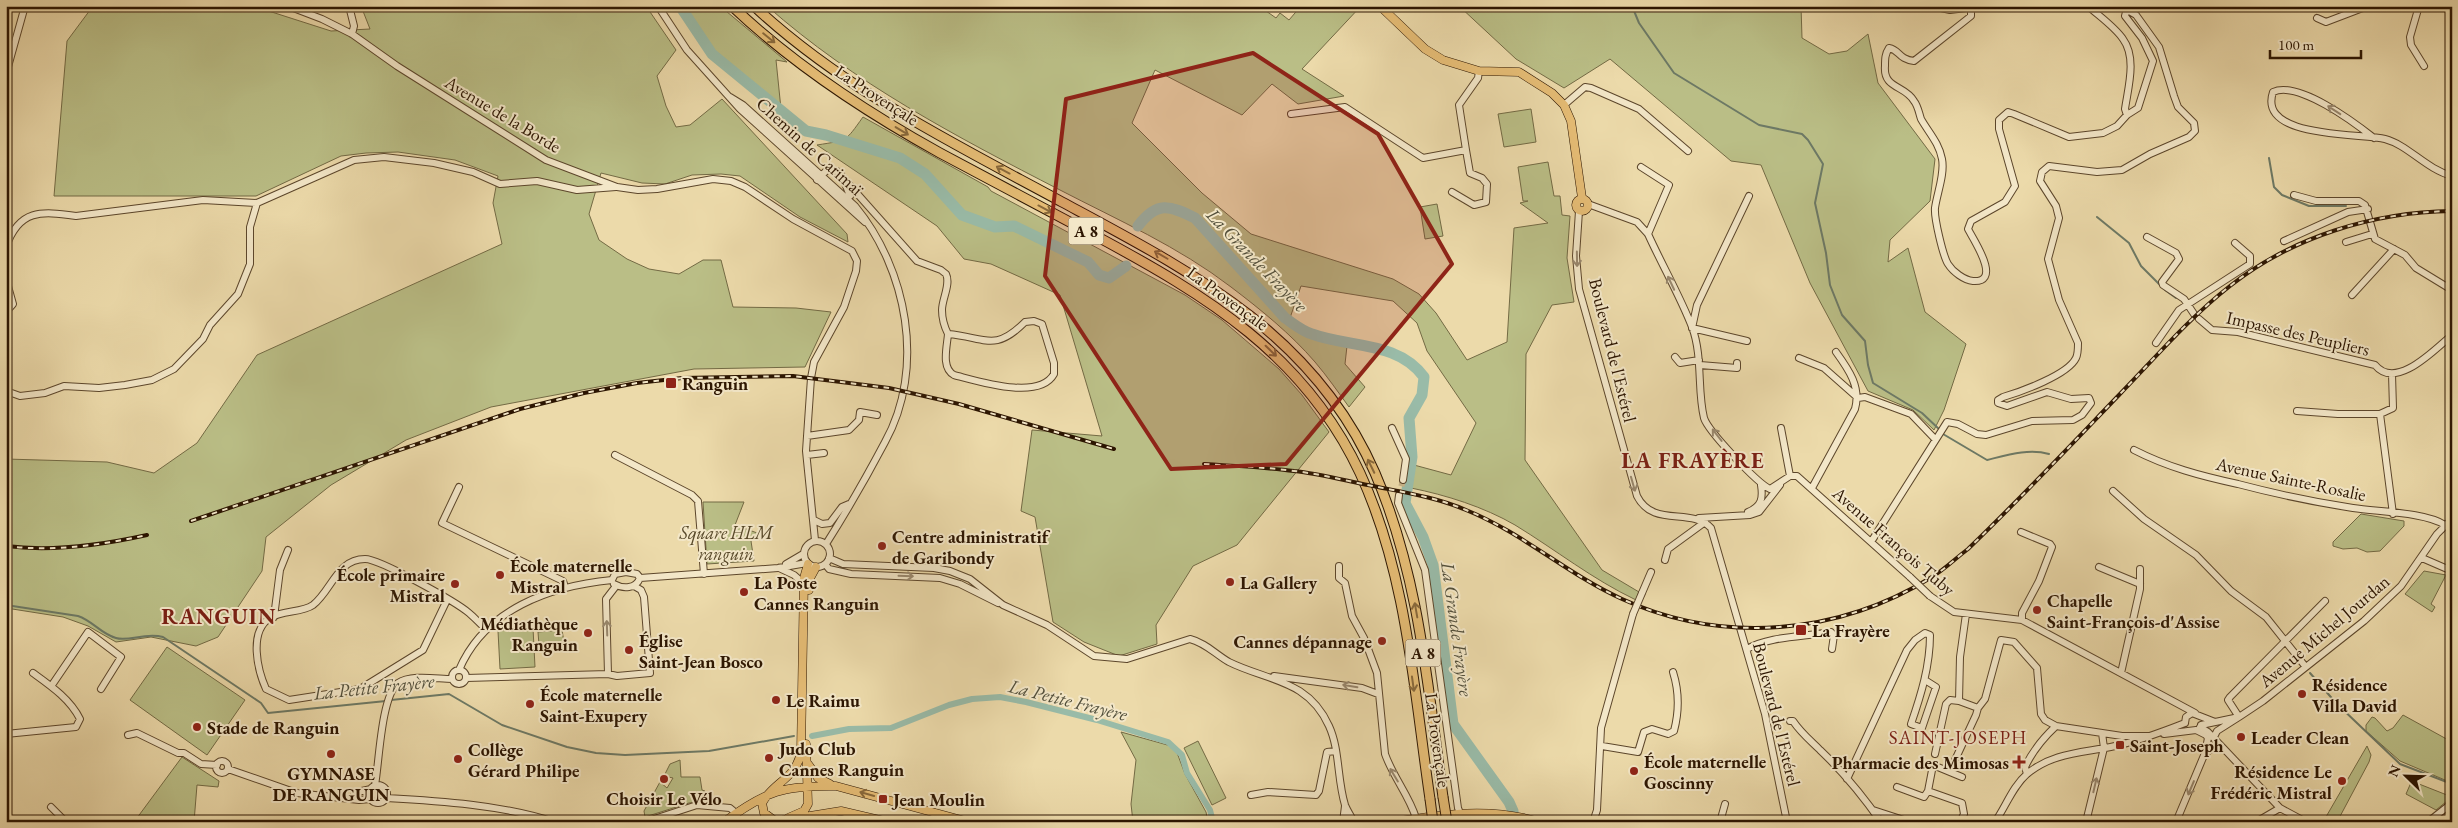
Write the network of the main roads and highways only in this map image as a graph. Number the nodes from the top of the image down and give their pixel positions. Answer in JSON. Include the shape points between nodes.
{"nodes":[{"id":1,"x":732,"y":6,"type":"edge"},
{"id":2,"x":754,"y":6,"type":"edge"},
{"id":3,"x":1380,"y":6,"type":"edge"},
{"id":4,"x":1579,"y":211,"type":"road end"},
{"id":5,"x":807,"y":762,"type":"junction"},
{"id":6,"x":807,"y":786,"type":"junction"},
{"id":7,"x":836,"y":786,"type":"junction"},
{"id":8,"x":769,"y":793,"type":"junction"},
{"id":9,"x":788,"y":818,"type":"junction"},
{"id":10,"x":1462,"y":818,"type":"edge"},
{"id":11,"x":774,"y":821,"type":"edge"},
{"id":12,"x":1404,"y":821,"type":"edge"},
{"id":13,"x":724,"y":822,"type":"edge"},
{"id":14,"x":888,"y":822,"type":"edge"},
{"id":15,"x":969,"y":822,"type":"edge"},
{"id":16,"x":1394,"y":822,"type":"edge"},
{"id":17,"x":1433,"y":822,"type":"edge"},
{"id":18,"x":1446,"y":822,"type":"edge"},
{"id":19,"x":1511,"y":822,"type":"edge"},
{"id":20,"x":1539,"y":822,"type":"edge"}],
"edges":[{"from":1,"to":17,"type":"highway","name":"La Provençale","number":"A 8","one_way":true,"bridge":true,"via":[[826,82],[884,120],[1212,303],[1260,340],[1302,383],[1350,454],[1370,496],[1383,536],[1402,615]]},
{"from":18,"to":2,"type":"highway","name":"La Provençale","number":"A 8","one_way":true,"bridge":true,"via":[[1416,609],[1401,546],[1382,491],[1360,443],[1331,396],[1310,371],[1271,331],[1206,283],[892,108],[831,69]]},
{"from":3,"to":4,"type":"main road","via":[[1434,55],[1479,71],[1518,72],[1538,82],[1564,105],[1571,121],[1585,201],[1576,203]]},
{"from":5,"to":6,"type":"main road"},
{"from":5,"to":7,"type":"main road","via":[[818,778]]},
{"from":5,"to":8,"type":"main road","via":[[810,565],[804,584],[800,758],[793,772]]},
{"from":6,"to":7,"type":"main road"},
{"from":6,"to":8,"type":"main road"},
{"from":6,"to":9,"type":"main road","via":[[806,808]]},
{"from":15,"to":7,"type":"main road","one_way":true},
{"from":8,"to":11,"type":"main road","via":[[762,808]]},
{"from":8,"to":13,"type":"main road"},
{"from":9,"to":11,"type":"main road"},
{"from":9,"to":14,"type":"main road","via":[[841,811]]},
{"from":10,"to":12,"type":"main road"},
{"from":10,"to":18,"type":"main road"},
{"from":10,"to":19,"type":"main road"},
{"from":10,"to":20,"type":"main road","via":[[1499,814]]},
{"from":12,"to":16,"type":"main road"}]}
